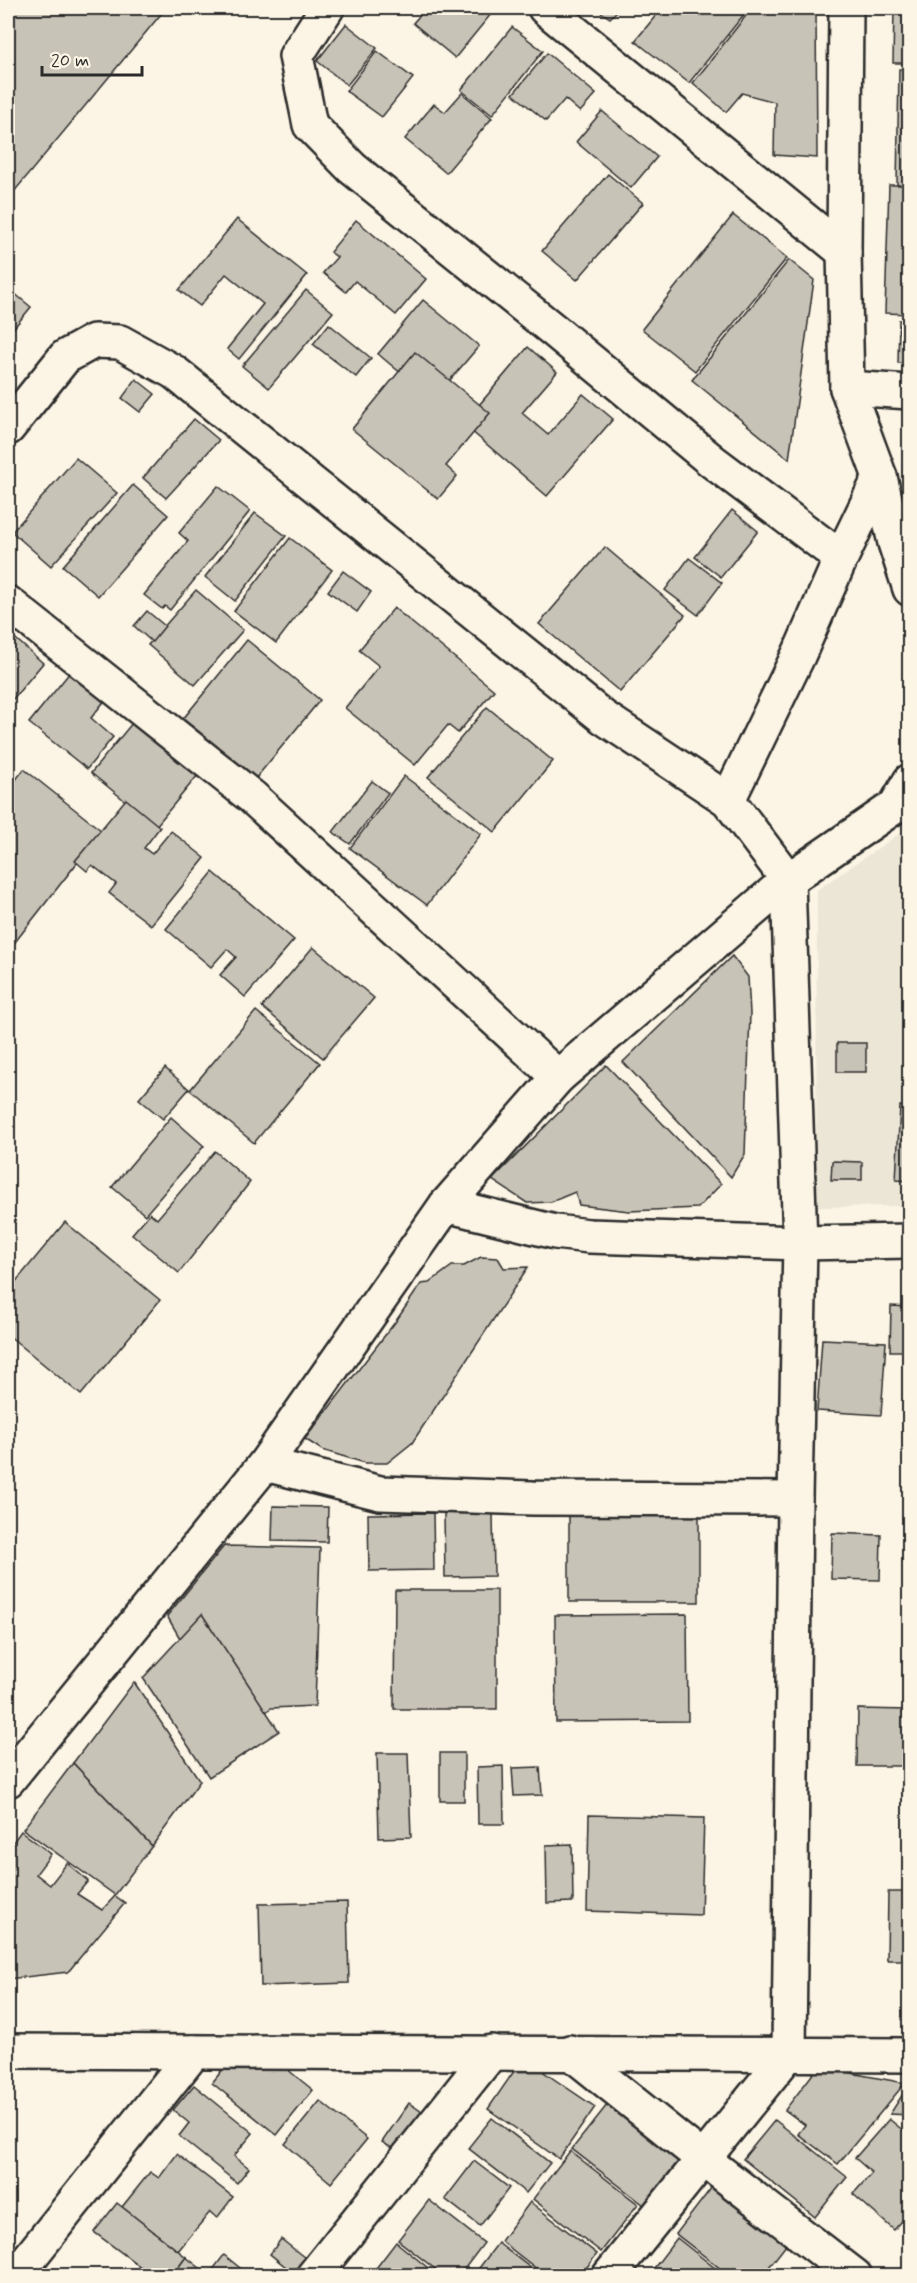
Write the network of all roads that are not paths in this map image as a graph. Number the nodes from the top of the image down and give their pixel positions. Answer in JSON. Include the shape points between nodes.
{"nodes":[{"id":1,"x":327,"y":8,"type":"edge"},
{"id":2,"x":545,"y":8,"type":"edge"},
{"id":3,"x":846,"y":8,"type":"edge"},
{"id":4,"x":844,"y":252,"type":"junction"},
{"id":5,"x":847,"y":388,"type":"junction"},
{"id":6,"x":909,"y":392,"type":"edge"},
{"id":7,"x":8,"y":428,"type":"edge"},
{"id":8,"x":880,"y":477,"type":"junction"},
{"id":9,"x":841,"y":558,"type":"junction"},
{"id":10,"x":909,"y":589,"type":"edge"},
{"id":11,"x":8,"y":603,"type":"edge"},
{"id":12,"x":905,"y":794,"type":"edge"},
{"id":13,"x":728,"y":800,"type":"junction"},
{"id":14,"x":788,"y":880,"type":"junction"},
{"id":15,"x":558,"y":1077,"type":"junction"},
{"id":16,"x":446,"y":1205,"type":"junction"},
{"id":17,"x":909,"y":1241,"type":"edge"},
{"id":18,"x":800,"y":1243,"type":"junction"},
{"id":19,"x":265,"y":1464,"type":"junction"},
{"id":20,"x":795,"y":1499,"type":"junction"},
{"id":21,"x":8,"y":1780,"type":"edge"},
{"id":22,"x":8,"y":2052,"type":"edge"},
{"id":23,"x":194,"y":2052,"type":"junction"},
{"id":24,"x":492,"y":2052,"type":"junction"},
{"id":25,"x":570,"y":2052,"type":"junction"},
{"id":26,"x":789,"y":2053,"type":"junction"},
{"id":27,"x":909,"y":2055,"type":"edge"},
{"id":28,"x":702,"y":2158,"type":"junction"},
{"id":29,"x":23,"y":2265,"type":"edge"},
{"id":30,"x":313,"y":2276,"type":"edge"},
{"id":31,"x":609,"y":2276,"type":"edge"},
{"id":32,"x":855,"y":2276,"type":"edge"}],
"edges":[{"from":1,"to":9,"type":"street","via":[[296,56],[310,125],[352,168],[712,461]]},
{"from":2,"to":4,"type":"street"},
{"from":3,"to":4,"type":"street"},
{"from":4,"to":5,"type":"street"},
{"from":5,"to":6,"type":"street"},
{"from":5,"to":8,"type":"street"},
{"from":7,"to":13,"type":"street","via":[[65,357],[94,341],[120,342],[174,372],[603,717]]},
{"from":8,"to":9,"type":"street"},
{"from":8,"to":10,"type":"street"},
{"from":9,"to":13,"type":"street","via":[[800,654]]},
{"from":11,"to":15,"type":"street","via":[[252,797]]},
{"from":12,"to":14,"type":"street"},
{"from":13,"to":14,"type":"street"},
{"from":14,"to":15,"type":"street"},
{"from":14,"to":18,"type":"street"},
{"from":15,"to":16,"type":"street"},
{"from":16,"to":18,"type":"street","via":[[555,1232],[590,1236]]},
{"from":16,"to":19,"type":"street"},
{"from":17,"to":18,"type":"street"},
{"from":18,"to":20,"type":"street"},
{"from":19,"to":20,"type":"street","via":[[380,1493]]},
{"from":19,"to":21,"type":"street"},
{"from":20,"to":26,"type":"street"},
{"from":22,"to":23,"type":"street"},
{"from":23,"to":24,"type":"street"},
{"from":23,"to":29,"type":"street"},
{"from":24,"to":25,"type":"street"},
{"from":24,"to":30,"type":"street"},
{"from":25,"to":26,"type":"street"},
{"from":25,"to":28,"type":"street"},
{"from":26,"to":27,"type":"street"},
{"from":26,"to":28,"type":"street"},
{"from":28,"to":31,"type":"street"},
{"from":28,"to":32,"type":"street"}]}
